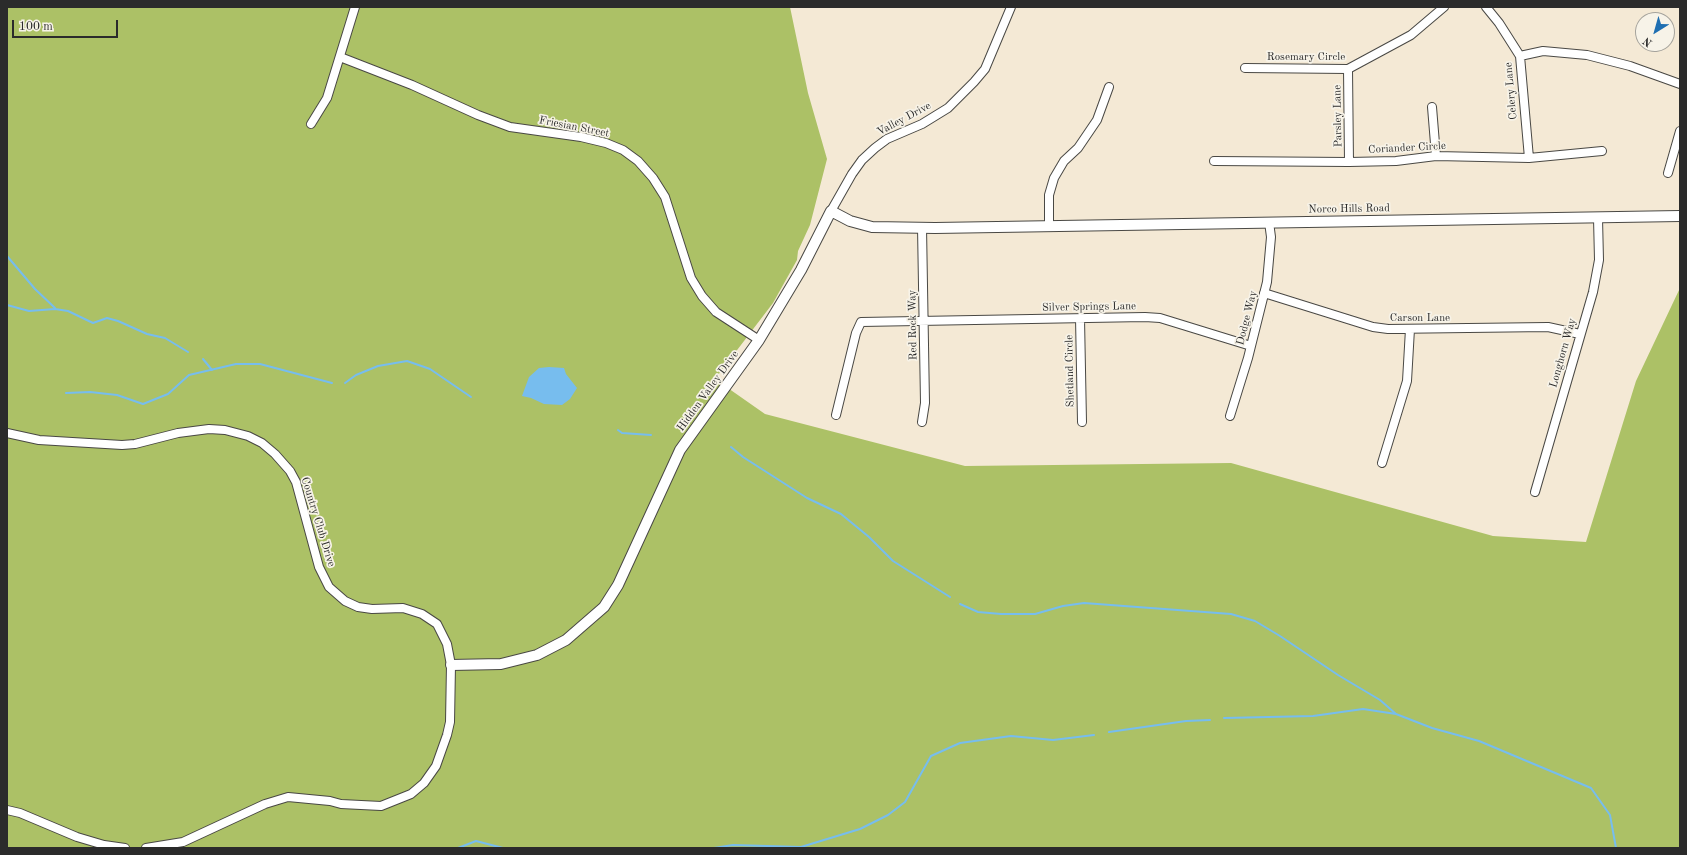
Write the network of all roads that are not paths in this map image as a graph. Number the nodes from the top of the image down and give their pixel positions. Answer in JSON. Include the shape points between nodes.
{"nodes":[{"id":1,"x":355,"y":7,"type":"edge"},
{"id":2,"x":1011,"y":7,"type":"edge"},
{"id":3,"x":1444,"y":7,"type":"edge"},
{"id":4,"x":1486,"y":7,"type":"edge"},
{"id":5,"x":1520,"y":56,"type":"junction"},
{"id":6,"x":340,"y":57,"type":"junction"},
{"id":7,"x":1245,"y":68,"type":"dead end"},
{"id":8,"x":1348,"y":69,"type":"junction"},
{"id":9,"x":1680,"y":84,"type":"edge"},
{"id":10,"x":1109,"y":87,"type":"dead end"},
{"id":11,"x":1432,"y":107,"type":"dead end"},
{"id":12,"x":311,"y":124,"type":"dead end"},
{"id":13,"x":1680,"y":131,"type":"edge"},
{"id":14,"x":1602,"y":151,"type":"dead end"},
{"id":15,"x":1436,"y":156,"type":"junction"},
{"id":16,"x":1529,"y":158,"type":"junction"},
{"id":17,"x":1214,"y":161,"type":"dead end"},
{"id":18,"x":1349,"y":162,"type":"junction"},
{"id":19,"x":1668,"y":173,"type":"dead end"},
{"id":20,"x":831,"y":211,"type":"junction"},
{"id":21,"x":1680,"y":216,"type":"edge"},
{"id":22,"x":1598,"y":218,"type":"junction"},
{"id":23,"x":1269,"y":222,"type":"junction"},
{"id":24,"x":1049,"y":226,"type":"junction"},
{"id":25,"x":922,"y":227,"type":"junction"},
{"id":26,"x":1264,"y":293,"type":"junction"},
{"id":27,"x":1080,"y":318,"type":"junction"},
{"id":28,"x":924,"y":321,"type":"junction"},
{"id":29,"x":1410,"y":329,"type":"junction"},
{"id":30,"x":1580,"y":334,"type":"junction"},
{"id":31,"x":759,"y":340,"type":"junction"},
{"id":32,"x":1251,"y":346,"type":"junction"},
{"id":33,"x":836,"y":415,"type":"dead end"},
{"id":34,"x":1230,"y":416,"type":"dead end"},
{"id":35,"x":922,"y":422,"type":"dead end"},
{"id":36,"x":1082,"y":422,"type":"dead end"},
{"id":37,"x":7,"y":432,"type":"edge"},
{"id":38,"x":1382,"y":463,"type":"dead end"},
{"id":39,"x":1535,"y":492,"type":"dead end"},
{"id":40,"x":451,"y":665,"type":"junction"},
{"id":41,"x":7,"y":810,"type":"edge"},
{"id":42,"x":125,"y":848,"type":"edge"},
{"id":43,"x":146,"y":848,"type":"edge"}],
"edges":[{"from":1,"to":6,"type":"street"},
{"from":2,"to":20,"type":"street","name":"Valley Drive","via":[[985,69],[974,82],[948,108],[922,124],[887,139],[875,148],[852,174]]},
{"from":3,"to":8,"type":"street","name":"Rosemary Circle","via":[[1411,35]]},
{"from":4,"to":5,"type":"street","name":"Celery Lane"},
{"from":5,"to":9,"type":"street","via":[[1543,51],[1587,55],[1630,66]]},
{"from":5,"to":16,"type":"street","name":"Celery Lane"},
{"from":6,"to":12,"type":"street","via":[[327,98]]},
{"from":6,"to":31,"type":"street","name":"Friesian Street","via":[[412,84],[510,127],[581,137],[623,150],[638,161],[665,197],[691,278],[702,296],[716,312]]},
{"from":7,"to":8,"type":"street","name":"Rosemary Circle"},
{"from":8,"to":18,"type":"street","name":"Parsley Lane"},
{"from":10,"to":24,"type":"street","via":[[1097,120],[1078,148],[1064,161],[1054,178],[1049,195]]},
{"from":11,"to":15,"type":"street"},
{"from":13,"to":19,"type":"street"},
{"from":14,"to":16,"type":"street","name":"Coriander Circle"},
{"from":15,"to":16,"type":"street","name":"Coriander Circle"},
{"from":15,"to":18,"type":"street","name":"Coriander Circle","via":[[1396,161]]},
{"from":17,"to":18,"type":"street","name":"Coriander Circle"},
{"from":20,"to":25,"type":"street","via":[[850,221],[872,227]]},
{"from":20,"to":31,"type":"street","name":"Hidden Valley Drive","via":[[801,270]]},
{"from":21,"to":22,"type":"street","name":"Norco Hills Road"},
{"from":22,"to":23,"type":"street","name":"Norco Hills Road"},
{"from":22,"to":30,"type":"street","name":"Longhorn Way","via":[[1599,260],[1593,292]]},
{"from":23,"to":24,"type":"street","name":"Norco Hills Road"},
{"from":23,"to":26,"type":"street","name":"Dodge Way","via":[[1270,258]]},
{"from":24,"to":25,"type":"street","name":"Norco Hills Road"},
{"from":25,"to":28,"type":"street","name":"Red Rock Way"},
{"from":26,"to":29,"type":"street","name":"Carson Lane","via":[[1373,327]]},
{"from":26,"to":32,"type":"street","name":"Dodge Way"},
{"from":27,"to":28,"type":"street","name":"Silver Springs Lane"},
{"from":27,"to":32,"type":"street","name":"Silver Springs Lane","via":[[1160,318]]},
{"from":27,"to":36,"type":"street","name":"Shetland Circle"},
{"from":28,"to":33,"type":"street","name":"Silver Springs Lane","via":[[861,322]]},
{"from":28,"to":35,"type":"street","name":"Red Rock Way","via":[[925,403]]},
{"from":29,"to":30,"type":"street","name":"Carson Lane","via":[[1548,327]]},
{"from":29,"to":38,"type":"street","via":[[1407,381]]},
{"from":30,"to":39,"type":"street","name":"Longhorn Way"},
{"from":31,"to":40,"type":"street","name":"Hidden Valley Drive","via":[[680,450],[618,585],[604,607],[566,640],[537,655],[501,664]]},
{"from":32,"to":34,"type":"street","name":"Dodge Way"},
{"from":37,"to":40,"type":"street","name":"Country Club Drive","via":[[27,438],[122,445],[209,429],[248,436],[262,443],[290,471],[296,482],[318,567],[329,587],[345,601],[358,607],[403,608],[422,614],[437,624],[447,644]]},
{"from":40,"to":43,"type":"street","name":"Country Club Drive","via":[[450,722],[444,747],[436,766],[424,783],[411,794],[381,806],[288,797],[265,804],[183,842]]},
{"from":41,"to":42,"type":"street","via":[[77,837]]}]}
